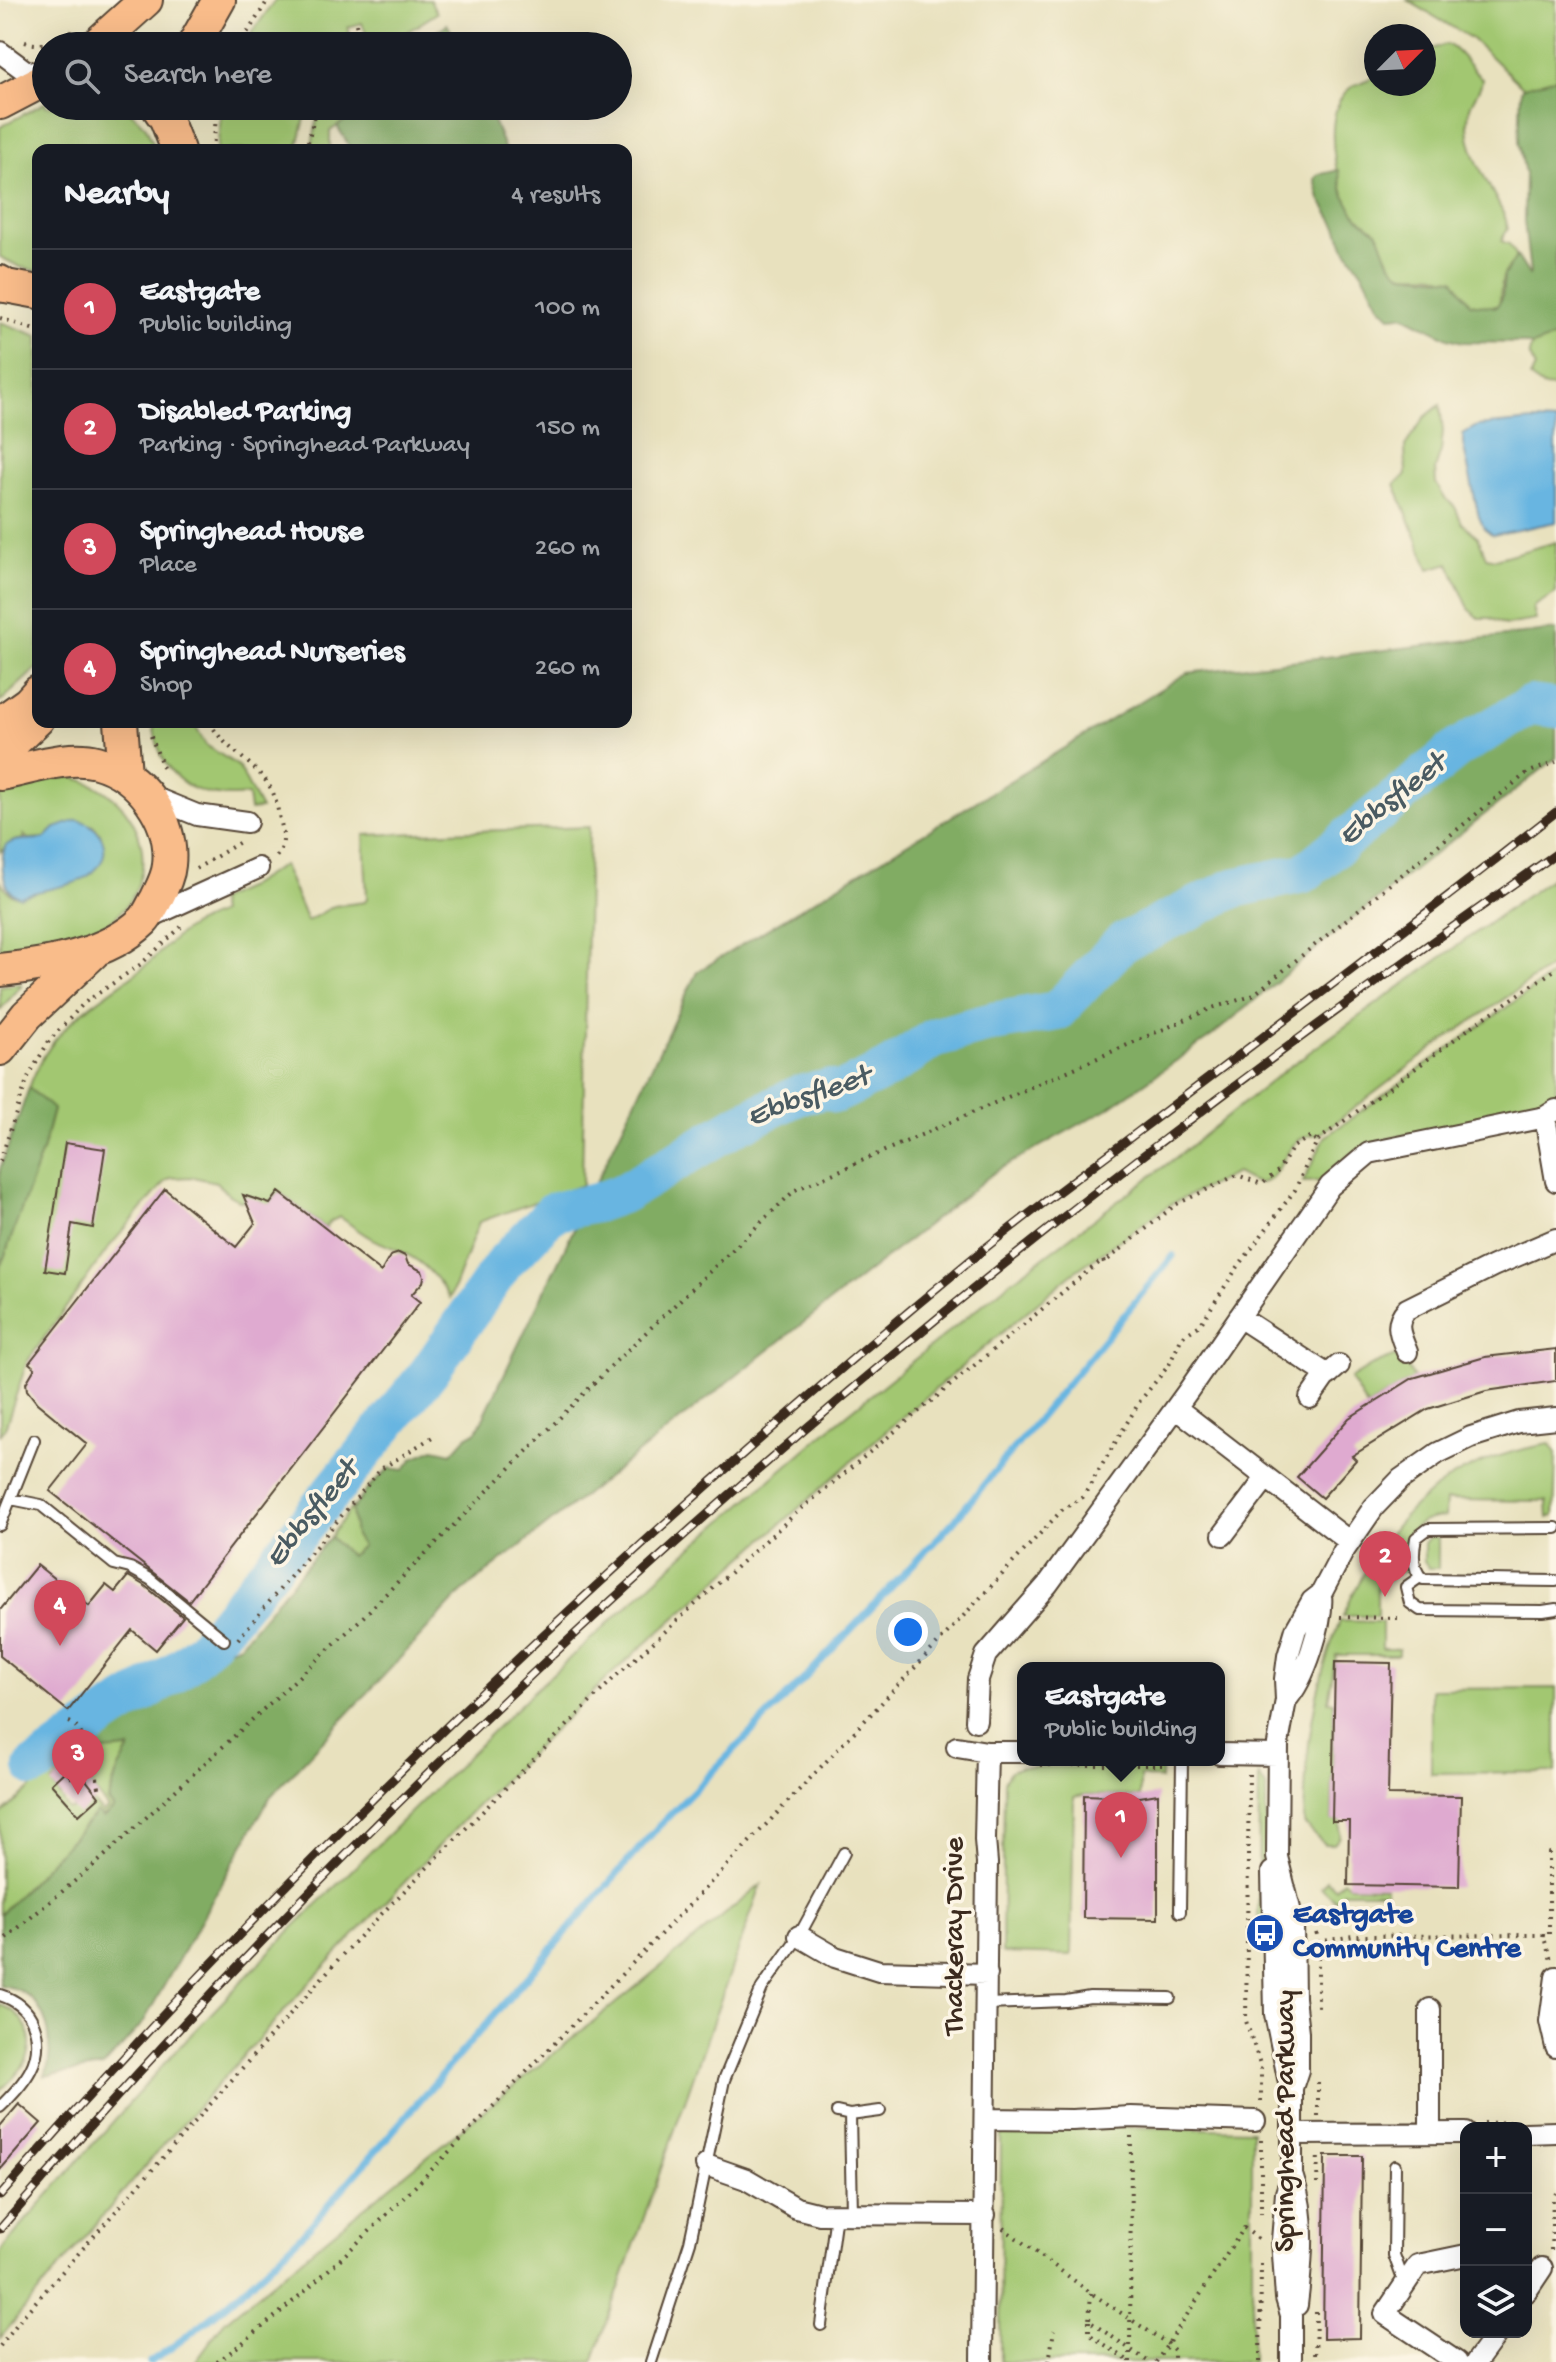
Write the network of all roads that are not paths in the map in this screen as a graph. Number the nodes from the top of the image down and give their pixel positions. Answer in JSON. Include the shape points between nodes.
{"nodes":[{"id":1,"x":146,"y":0,"type":"edge"},
{"id":2,"x":219,"y":0,"type":"edge"},
{"id":3,"x":94,"y":32,"type":"edge"},
{"id":4,"x":201,"y":32,"type":"edge"},
{"id":5,"x":1,"y":52,"type":"edge"},
{"id":6,"x":32,"y":73,"type":"edge"},
{"id":7,"x":32,"y":86,"type":"edge"},
{"id":8,"x":0,"y":103,"type":"edge"},
{"id":9,"x":166,"y":120,"type":"edge"},
{"id":10,"x":177,"y":120,"type":"edge"},
{"id":11,"x":176,"y":144,"type":"edge"},
{"id":12,"x":178,"y":144,"type":"edge"},
{"id":13,"x":2,"y":284,"type":"edge"},
{"id":14,"x":32,"y":291,"type":"edge"},
{"id":15,"x":32,"y":699,"type":"edge"},
{"id":16,"x":0,"y":723,"type":"edge"},
{"id":17,"x":32,"y":725,"type":"edge"},
{"id":18,"x":136,"y":728,"type":"edge"},
{"id":19,"x":0,"y":755,"type":"edge"},
{"id":20,"x":0,"y":774,"type":"edge"},
{"id":21,"x":147,"y":782,"type":"junction"},
{"id":22,"x":244,"y":829,"type":"road end"},
{"id":23,"x":258,"y":868,"type":"road end"},
{"id":24,"x":146,"y":919,"type":"junction"},
{"id":25,"x":99,"y":948,"type":"junction"},
{"id":26,"x":0,"y":970,"type":"edge"},
{"id":27,"x":0,"y":1049,"type":"edge"},
{"id":28,"x":1550,"y":1114,"type":"edge"},
{"id":29,"x":1556,"y":1181,"type":"edge"},
{"id":30,"x":1556,"y":1239,"type":"edge"},
{"id":31,"x":1239,"y":1317,"type":"junction"},
{"id":32,"x":1407,"y":1352,"type":"dead end"},
{"id":33,"x":1310,"y":1398,"type":"dead end"},
{"id":34,"x":1176,"y":1408,"type":"junction"},
{"id":35,"x":1556,"y":1418,"type":"edge"},
{"id":36,"x":34,"y":1440,"type":"dead end"},
{"id":37,"x":1266,"y":1478,"type":"junction"},
{"id":38,"x":11,"y":1499,"type":"junction"},
{"id":39,"x":0,"y":1525,"type":"edge"},
{"id":40,"x":1556,"y":1528,"type":"edge"},
{"id":41,"x":1223,"y":1535,"type":"dead end"},
{"id":42,"x":1350,"y":1542,"type":"junction"},
{"id":43,"x":1420,"y":1577,"type":"junction"},
{"id":44,"x":1556,"y":1581,"type":"edge"},
{"id":45,"x":1556,"y":1609,"type":"edge"},
{"id":46,"x":224,"y":1640,"type":"road end"},
{"id":47,"x":976,"y":1721,"type":"dead end"},
{"id":48,"x":957,"y":1747,"type":"dead end"},
{"id":49,"x":987,"y":1752,"type":"junction"},
{"id":50,"x":1225,"y":1754,"type":"edge"},
{"id":51,"x":1278,"y":1755,"type":"junction"},
{"id":52,"x":1017,"y":1756,"type":"edge"},
{"id":53,"x":1182,"y":1766,"type":"edge"},
{"id":54,"x":844,"y":1853,"type":"dead end"},
{"id":55,"x":1180,"y":1912,"type":"dead end"},
{"id":56,"x":799,"y":1936,"type":"junction"},
{"id":57,"x":1554,"y":1970,"type":"edge"},
{"id":58,"x":987,"y":1974,"type":"junction"},
{"id":59,"x":0,"y":1995,"type":"edge"},
{"id":60,"x":1170,"y":1998,"type":"dead end"},
{"id":61,"x":987,"y":2004,"type":"junction"},
{"id":62,"x":1430,"y":2009,"type":"dead end"},
{"id":63,"x":1556,"y":2047,"type":"edge"},
{"id":64,"x":0,"y":2107,"type":"edge"},
{"id":65,"x":880,"y":2111,"type":"dead end"},
{"id":66,"x":837,"y":2112,"type":"dead end"},
{"id":67,"x":850,"y":2115,"type":"junction"},
{"id":68,"x":986,"y":2119,"type":"junction"},
{"id":69,"x":1255,"y":2121,"type":"dead end"},
{"id":70,"x":1556,"y":2132,"type":"edge"},
{"id":71,"x":1430,"y":2133,"type":"junction"},
{"id":72,"x":1460,"y":2133,"type":"edge"},
{"id":73,"x":1532,"y":2133,"type":"edge"},
{"id":74,"x":1292,"y":2134,"type":"junction"},
{"id":75,"x":706,"y":2165,"type":"junction"},
{"id":76,"x":1395,"y":2166,"type":"dead end"},
{"id":77,"x":844,"y":2214,"type":"junction"},
{"id":78,"x":985,"y":2215,"type":"junction"},
{"id":79,"x":1460,"y":2256,"type":"edge"},
{"id":80,"x":1542,"y":2268,"type":"road end"},
{"id":81,"x":1532,"y":2283,"type":"edge"},
{"id":82,"x":1405,"y":2285,"type":"junction"},
{"id":83,"x":821,"y":2325,"type":"dead end"},
{"id":84,"x":1494,"y":2338,"type":"edge"},
{"id":85,"x":651,"y":2362,"type":"edge"},
{"id":86,"x":982,"y":2362,"type":"edge"},
{"id":87,"x":1291,"y":2362,"type":"edge"},
{"id":88,"x":1457,"y":2362,"type":"edge"},
{"id":89,"x":1476,"y":2362,"type":"edge"}],
"edges":[{"from":1,"to":3,"type":"main road"},
{"from":2,"to":4,"type":"main road"},
{"from":5,"to":6,"type":"street"},
{"from":7,"to":8,"type":"main road"},
{"from":9,"to":11,"type":"main road"},
{"from":10,"to":12,"type":"main road"},
{"from":13,"to":14,"type":"main road"},
{"from":15,"to":16,"type":"main road"},
{"from":17,"to":19,"type":"main road"},
{"from":18,"to":21,"type":"main road"},
{"from":20,"to":21,"type":"main road","via":[[83,760]]},
{"from":21,"to":22,"type":"street","via":[[197,815]]},
{"from":21,"to":24,"type":"main road","via":[[169,864]]},
{"from":23,"to":24,"type":"street"},
{"from":24,"to":25,"type":"main road"},
{"from":25,"to":26,"type":"main road"},
{"from":25,"to":27,"type":"main road","via":[[38,1004]]},
{"from":28,"to":29,"type":"street"},
{"from":28,"to":31,"type":"street","via":[[1369,1153],[1321,1197]]},
{"from":30,"to":32,"type":"street","via":[[1407,1309],[1398,1327]]},
{"from":31,"to":33,"type":"street","via":[[1334,1370]]},
{"from":31,"to":34,"type":"street"},
{"from":34,"to":37,"type":"street"},
{"from":34,"to":47,"type":"street","via":[[1048,1584],[986,1655],[978,1679]]},
{"from":35,"to":42,"type":"street","name":"Springhead Parkway","via":[[1494,1428],[1438,1453],[1384,1495]]},
{"from":36,"to":38,"type":"lane"},
{"from":37,"to":41,"type":"street"},
{"from":37,"to":42,"type":"street"},
{"from":38,"to":39,"type":"lane"},
{"from":38,"to":46,"type":"lane","via":[[41,1505],[115,1565],[148,1578]]},
{"from":40,"to":43,"type":"lane","via":[[1428,1529],[1415,1544]]},
{"from":42,"to":51,"type":"street","name":"Springhead Parkway","via":[[1294,1635]]},
{"from":43,"to":44,"type":"lane"},
{"from":43,"to":45,"type":"lane","via":[[1406,1589],[1410,1603],[1420,1610]]},
{"from":48,"to":49,"type":"street"},
{"from":49,"to":52,"type":"street"},
{"from":49,"to":58,"type":"street","name":"Thackeray Drive"},
{"from":50,"to":51,"type":"street"},
{"from":51,"to":74,"type":"street","name":"Springhead Parkway","via":[[1277,1857],[1293,1921],[1298,2070],[1292,2088]]},
{"from":53,"to":55,"type":"lane"},
{"from":54,"to":56,"type":"lane"},
{"from":56,"to":58,"type":"street","via":[[835,1957],[879,1971]]},
{"from":56,"to":75,"type":"lane","via":[[762,1988],[724,2080]]},
{"from":57,"to":63,"type":"street","via":[[1550,2021]]},
{"from":58,"to":61,"type":"street","name":"Thackeray Drive"},
{"from":59,"to":64,"type":"lane","via":[[26,2011],[38,2047],[31,2070]]},
{"from":60,"to":61,"type":"lane"},
{"from":61,"to":68,"type":"street","name":"Thackeray Drive"},
{"from":62,"to":71,"type":"street"},
{"from":65,"to":67,"type":"lane"},
{"from":66,"to":67,"type":"lane"},
{"from":67,"to":77,"type":"lane"},
{"from":68,"to":69,"type":"street"},
{"from":68,"to":78,"type":"street","name":"Thackeray Drive"},
{"from":70,"to":73,"type":"street"},
{"from":71,"to":72,"type":"street"},
{"from":71,"to":74,"type":"street"},
{"from":74,"to":87,"type":"street","name":"Springhead Parkway","via":[[1282,2240]]},
{"from":75,"to":77,"type":"street","via":[[746,2179],[796,2208]]},
{"from":75,"to":85,"type":"lane","via":[[690,2242]]},
{"from":76,"to":82,"type":"lane","via":[[1394,2255]]},
{"from":77,"to":78,"type":"street"},
{"from":77,"to":83,"type":"lane"},
{"from":78,"to":86,"type":"street","name":"Thackeray Drive"},
{"from":79,"to":82,"type":"street","via":[[1418,2265]]},
{"from":80,"to":81,"type":"street"},
{"from":82,"to":88,"type":"street","via":[[1385,2314]]},
{"from":84,"to":89,"type":"street"}]}
